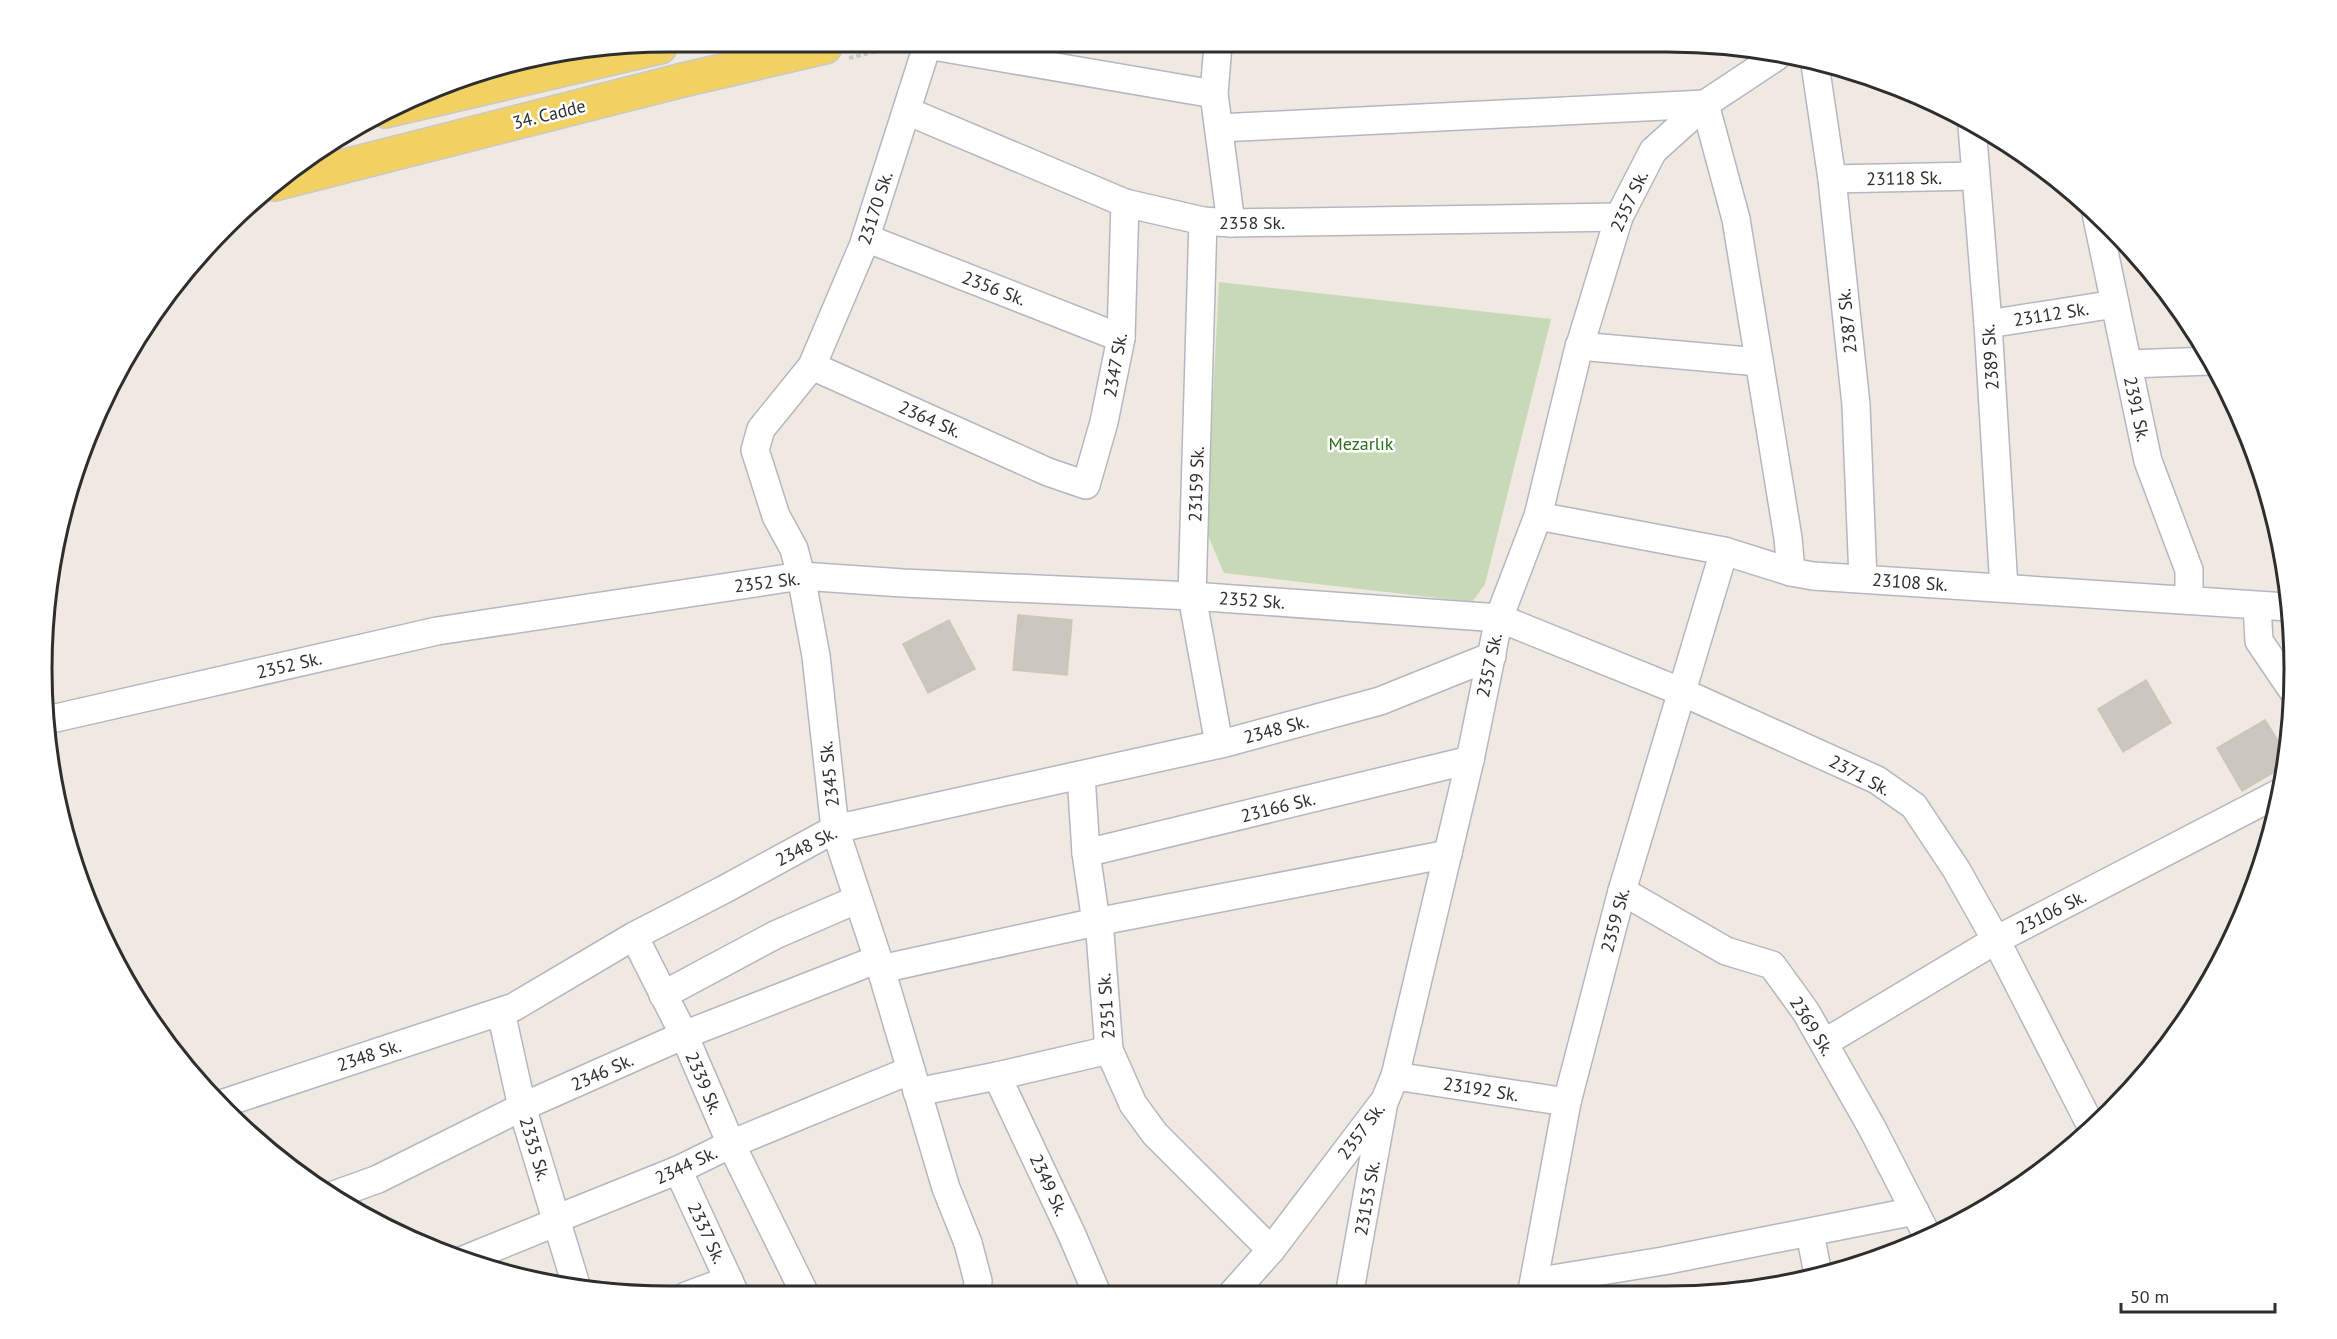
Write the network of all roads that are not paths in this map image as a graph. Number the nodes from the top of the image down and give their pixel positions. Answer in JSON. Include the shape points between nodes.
{"nodes":[{"id":1,"x":801,"y":52,"type":"edge"},
{"id":2,"x":925,"y":52,"type":"edge"},
{"id":3,"x":968,"y":52,"type":"edge"},
{"id":4,"x":1217,"y":52,"type":"edge"},
{"id":5,"x":568,"y":61,"type":"edge"},
{"id":6,"x":1770,"y":61,"type":"edge"},
{"id":7,"x":1816,"y":71,"type":"edge"},
{"id":8,"x":1214,"y":94,"type":"junction"},
{"id":9,"x":444,"y":95,"type":"edge"},
{"id":10,"x":1705,"y":104,"type":"junction"},
{"id":11,"x":907,"y":111,"type":"junction"},
{"id":12,"x":1218,"y":128,"type":"junction"},
{"id":13,"x":1972,"y":133,"type":"edge"},
{"id":14,"x":1975,"y":176,"type":"junction"},
{"id":15,"x":296,"y":178,"type":"edge"},
{"id":16,"x":1832,"y":179,"type":"junction"},
{"id":17,"x":1125,"y":203,"type":"junction"},
{"id":18,"x":1619,"y":217,"type":"junction"},
{"id":19,"x":1203,"y":221,"type":"junction"},
{"id":20,"x":1231,"y":223,"type":"junction"},
{"id":21,"x":866,"y":238,"type":"junction"},
{"id":22,"x":2112,"y":242,"type":"edge"},
{"id":23,"x":2115,"y":304,"type":"junction"},
{"id":24,"x":1988,"y":324,"type":"junction"},
{"id":25,"x":1121,"y":338,"type":"junction"},
{"id":26,"x":1579,"y":346,"type":"junction"},
{"id":27,"x":2202,"y":361,"type":"edge"},
{"id":28,"x":1759,"y":362,"type":"junction"},
{"id":29,"x":2128,"y":364,"type":"junction"},
{"id":30,"x":812,"y":366,"type":"junction"},
{"id":31,"x":1048,"y":472,"type":"joint"},
{"id":32,"x":1538,"y":516,"type":"junction"},
{"id":33,"x":1724,"y":551,"type":"junction"},
{"id":34,"x":1791,"y":572,"type":"junction"},
{"id":35,"x":801,"y":576,"type":"junction"},
{"id":36,"x":1863,"y":579,"type":"junction"},
{"id":37,"x":2004,"y":588,"type":"junction"},
{"id":38,"x":1192,"y":596,"type":"junction"},
{"id":39,"x":2189,"y":600,"type":"junction"},
{"id":40,"x":2257,"y":606,"type":"junction"},
{"id":41,"x":2281,"y":607,"type":"edge"},
{"id":42,"x":1499,"y":618,"type":"junction"},
{"id":43,"x":1492,"y":656,"type":"junction"},
{"id":44,"x":2284,"y":677,"type":"edge"},
{"id":45,"x":1682,"y":692,"type":"junction"},
{"id":46,"x":55,"y":718,"type":"edge"},
{"id":47,"x":1219,"y":744,"type":"junction"},
{"id":48,"x":1470,"y":760,"type":"junction"},
{"id":49,"x":1081,"y":775,"type":"junction"},
{"id":50,"x":2271,"y":797,"type":"edge"},
{"id":51,"x":835,"y":829,"type":"junction"},
{"id":52,"x":1086,"y":853,"type":"junction"},
{"id":53,"x":1448,"y":854,"type":"junction"},
{"id":54,"x":1623,"y":891,"type":"junction"},
{"id":55,"x":858,"y":899,"type":"junction"},
{"id":56,"x":1096,"y":922,"type":"junction"},
{"id":57,"x":634,"y":936,"type":"junction"},
{"id":58,"x":1996,"y":940,"type":"junction"},
{"id":59,"x":879,"y":964,"type":"junction"},
{"id":60,"x":663,"y":995,"type":"junction"},
{"id":61,"x":501,"y":1012,"type":"junction"},
{"id":62,"x":684,"y":1035,"type":"junction"},
{"id":63,"x":1824,"y":1043,"type":"junction"},
{"id":64,"x":1109,"y":1050,"type":"junction"},
{"id":65,"x":997,"y":1076,"type":"junction"},
{"id":66,"x":914,"y":1081,"type":"junction"},
{"id":67,"x":1390,"y":1088,"type":"junction"},
{"id":68,"x":229,"y":1101,"type":"edge"},
{"id":69,"x":1567,"y":1102,"type":"junction"},
{"id":70,"x":522,"y":1107,"type":"junction"},
{"id":71,"x":2088,"y":1120,"type":"edge"},
{"id":72,"x":731,"y":1144,"type":"junction"},
{"id":73,"x":678,"y":1170,"type":"junction"},
{"id":74,"x":342,"y":1192,"type":"edge"},
{"id":75,"x":1915,"y":1212,"type":"junction"},
{"id":76,"x":556,"y":1219,"type":"junction"},
{"id":77,"x":1925,"y":1230,"type":"edge"},
{"id":78,"x":1810,"y":1233,"type":"junction"},
{"id":79,"x":1271,"y":1250,"type":"junction"},
{"id":80,"x":474,"y":1255,"type":"edge"},
{"id":81,"x":1817,"y":1268,"type":"edge"},
{"id":82,"x":574,"y":1279,"type":"edge"},
{"id":83,"x":731,"y":1286,"type":"edge"},
{"id":84,"x":801,"y":1286,"type":"edge"},
{"id":85,"x":977,"y":1286,"type":"edge"},
{"id":86,"x":1094,"y":1286,"type":"edge"},
{"id":87,"x":1239,"y":1286,"type":"edge"},
{"id":88,"x":1351,"y":1286,"type":"edge"},
{"id":89,"x":1534,"y":1286,"type":"edge"},
{"id":90,"x":1547,"y":1286,"type":"edge"}],
"edges":[{"from":1,"to":15,"type":"main road","name":"34. Cadde"},
{"from":2,"to":11,"type":"street","name":"23170 Sk."},
{"from":3,"to":8,"type":"street"},
{"from":4,"to":8,"type":"street"},
{"from":5,"to":9,"type":"main road"},
{"from":6,"to":10,"type":"street","name":"2357 Sk."},
{"from":7,"to":16,"type":"street","name":"2387 Sk."},
{"from":8,"to":12,"type":"street"},
{"from":10,"to":12,"type":"street"},
{"from":10,"to":18,"type":"street","name":"2357 Sk.","via":[[1653,151]]},
{"from":10,"to":28,"type":"street","via":[[1736,219]]},
{"from":11,"to":17,"type":"street","name":"2358 Sk."},
{"from":11,"to":21,"type":"street","name":"23170 Sk."},
{"from":12,"to":20,"type":"street"},
{"from":13,"to":14,"type":"street","name":"2389 Sk."},
{"from":14,"to":16,"type":"street","name":"23118 Sk."},
{"from":14,"to":24,"type":"street","name":"2389 Sk."},
{"from":16,"to":36,"type":"street","name":"2387 Sk.","via":[[1856,405]]},
{"from":17,"to":19,"type":"street","name":"2358 Sk."},
{"from":17,"to":25,"type":"street","name":"2347 Sk."},
{"from":18,"to":20,"type":"street","name":"2358 Sk."},
{"from":18,"to":26,"type":"street","name":"2357 Sk."},
{"from":19,"to":20,"type":"street","name":"2358 Sk."},
{"from":19,"to":38,"type":"street","name":"23159 Sk."},
{"from":21,"to":25,"type":"street","name":"2356 Sk."},
{"from":21,"to":30,"type":"street","name":"23170 Sk."},
{"from":22,"to":23,"type":"street","name":"2391 Sk."},
{"from":23,"to":24,"type":"street","name":"23112 Sk."},
{"from":23,"to":29,"type":"street","name":"2391 Sk."},
{"from":24,"to":37,"type":"street","name":"2389 Sk."},
{"from":25,"to":31,"type":"street","name":"2347 Sk.","via":[[1086,485]]},
{"from":26,"to":28,"type":"street"},
{"from":26,"to":32,"type":"street","name":"2357 Sk."},
{"from":27,"to":29,"type":"street"},
{"from":28,"to":34,"type":"street"},
{"from":29,"to":39,"type":"street","name":"2391 Sk.","via":[[2148,461],[2189,570]]},
{"from":30,"to":31,"type":"street","name":"2364 Sk."},
{"from":30,"to":35,"type":"street","name":"2345 Sk.","via":[[762,429],[755,450]]},
{"from":32,"to":33,"type":"street","name":"23108 Sk."},
{"from":32,"to":42,"type":"street","name":"2357 Sk."},
{"from":33,"to":34,"type":"street","name":"23108 Sk."},
{"from":33,"to":45,"type":"street","name":"2359 Sk."},
{"from":34,"to":36,"type":"street","name":"23108 Sk."},
{"from":35,"to":38,"type":"street","name":"2352 Sk."},
{"from":35,"to":46,"type":"street","name":"2352 Sk.","via":[[437,631]]},
{"from":35,"to":51,"type":"street","name":"2345 Sk.","via":[[816,656]]},
{"from":36,"to":37,"type":"street","name":"23108 Sk."},
{"from":37,"to":39,"type":"street","name":"23108 Sk."},
{"from":38,"to":42,"type":"street","name":"2352 Sk."},
{"from":38,"to":47,"type":"street","name":"23159 Sk."},
{"from":39,"to":40,"type":"street","name":"23108 Sk."},
{"from":40,"to":41,"type":"street","name":"23108 Sk."},
{"from":40,"to":44,"type":"street","via":[[2259,641]]},
{"from":42,"to":43,"type":"street","name":"2357 Sk."},
{"from":42,"to":45,"type":"street","name":"2371 Sk."},
{"from":43,"to":47,"type":"street","name":"2348 Sk.","via":[[1380,701]]},
{"from":43,"to":48,"type":"street","name":"2357 Sk."},
{"from":45,"to":54,"type":"street","name":"2359 Sk."},
{"from":45,"to":58,"type":"street","name":"2371 Sk.","via":[[1877,780],[1914,806]]},
{"from":47,"to":49,"type":"street","name":"2348 Sk."},
{"from":48,"to":52,"type":"street","name":"23166 Sk."},
{"from":48,"to":53,"type":"street","name":"2357 Sk."},
{"from":49,"to":51,"type":"street","name":"2348 Sk."},
{"from":49,"to":52,"type":"street","name":"2351 Sk."},
{"from":50,"to":58,"type":"street","name":"23106 Sk."},
{"from":51,"to":55,"type":"street","name":"2345 Sk."},
{"from":51,"to":57,"type":"street","name":"2348 Sk."},
{"from":52,"to":56,"type":"street","name":"2351 Sk."},
{"from":53,"to":56,"type":"street","name":"2346 Sk."},
{"from":53,"to":67,"type":"street","name":"2357 Sk."},
{"from":54,"to":63,"type":"street","name":"2369 Sk.","via":[[1726,951],[1773,965]]},
{"from":54,"to":69,"type":"street","name":"2359 Sk."},
{"from":55,"to":59,"type":"street","name":"2345 Sk."},
{"from":55,"to":60,"type":"street","via":[[776,935]]},
{"from":56,"to":59,"type":"street","name":"2346 Sk."},
{"from":56,"to":64,"type":"street","name":"2351 Sk."},
{"from":57,"to":60,"type":"street","name":"2339 Sk."},
{"from":57,"to":61,"type":"street","name":"2348 Sk."},
{"from":58,"to":63,"type":"street","name":"23106 Sk."},
{"from":58,"to":71,"type":"street","name":"2371 Sk."},
{"from":59,"to":62,"type":"street","name":"2346 Sk."},
{"from":59,"to":66,"type":"street","name":"2345 Sk."},
{"from":60,"to":62,"type":"street","name":"2339 Sk."},
{"from":61,"to":68,"type":"street","name":"2348 Sk."},
{"from":61,"to":70,"type":"street","name":"2335 Sk."},
{"from":62,"to":70,"type":"street","name":"2346 Sk."},
{"from":62,"to":72,"type":"street","name":"2339 Sk."},
{"from":63,"to":75,"type":"street","name":"2369 Sk."},
{"from":64,"to":65,"type":"street","name":"2344 Sk."},
{"from":64,"to":79,"type":"street","name":"2351 Sk.","via":[[1133,1104],[1155,1134]]},
{"from":65,"to":66,"type":"street","name":"2344 Sk."},
{"from":65,"to":86,"type":"street","name":"2349 Sk."},
{"from":66,"to":72,"type":"street","name":"2344 Sk."},
{"from":66,"to":85,"type":"street","name":"2345 Sk.","via":[[946,1188],[968,1243]]},
{"from":67,"to":69,"type":"street","name":"23192 Sk."},
{"from":67,"to":79,"type":"street","name":"2357 Sk."},
{"from":67,"to":88,"type":"street","name":"23153 Sk."},
{"from":69,"to":89,"type":"street","name":"2359 Sk."},
{"from":70,"to":74,"type":"street","name":"2346 Sk.","via":[[378,1179]]},
{"from":70,"to":76,"type":"street","name":"2335 Sk."},
{"from":72,"to":73,"type":"street","name":"2344 Sk."},
{"from":72,"to":84,"type":"street","name":"2339 Sk."},
{"from":73,"to":76,"type":"street","name":"2344 Sk."},
{"from":73,"to":83,"type":"street","name":"2337 Sk."},
{"from":75,"to":77,"type":"street","name":"2369 Sk."},
{"from":75,"to":78,"type":"street"},
{"from":76,"to":80,"type":"street","name":"2344 Sk."},
{"from":76,"to":82,"type":"street","name":"2335 Sk."},
{"from":78,"to":81,"type":"street"},
{"from":78,"to":90,"type":"street"},
{"from":79,"to":87,"type":"street","name":"2357 Sk."}]}
